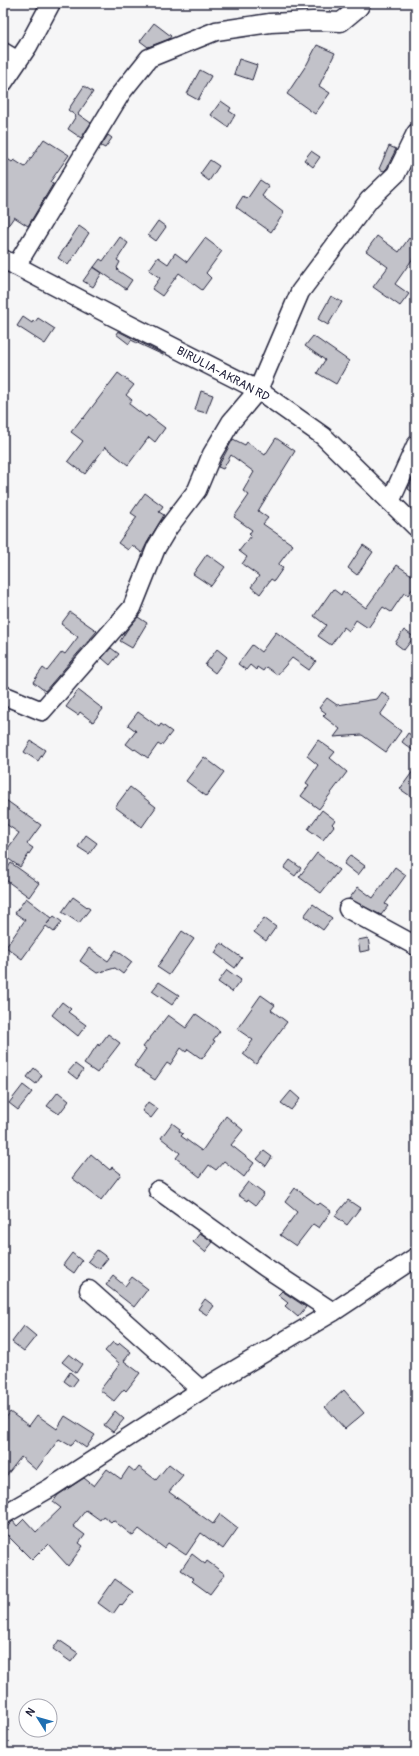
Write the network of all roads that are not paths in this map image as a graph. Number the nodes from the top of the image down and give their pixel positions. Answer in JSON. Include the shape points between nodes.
{"nodes":[{"id":1,"x":51,"y":3,"type":"edge"},
{"id":2,"x":361,"y":3,"type":"edge"},
{"id":3,"x":11,"y":56,"type":"edge"},
{"id":4,"x":3,"y":83,"type":"edge"},
{"id":5,"x":416,"y":133,"type":"edge"},
{"id":6,"x":10,"y":263,"type":"edge"},
{"id":7,"x":258,"y":390,"type":"junction"},
{"id":8,"x":416,"y":445,"type":"edge"},
{"id":9,"x":390,"y":502,"type":"junction"},
{"id":10,"x":416,"y":527,"type":"edge"},
{"id":11,"x":3,"y":694,"type":"edge"},
{"id":12,"x":348,"y":908,"type":"dead end"},
{"id":13,"x":416,"y":946,"type":"edge"},
{"id":14,"x":158,"y":1190,"type":"dead end"},
{"id":15,"x":416,"y":1257,"type":"edge"},
{"id":16,"x":89,"y":1290,"type":"dead end"},
{"id":17,"x":333,"y":1312,"type":"junction"},
{"id":18,"x":201,"y":1390,"type":"junction"},
{"id":19,"x":3,"y":1515,"type":"edge"}],
"edges":[{"from":1,"to":3,"type":"street","via":[[28,46]]},
{"from":2,"to":6,"type":"street","via":[[341,22],[270,23],[216,31],[149,58],[121,93]]},
{"from":3,"to":4,"type":"street"},
{"from":5,"to":7,"type":"street","via":[[396,174],[369,200],[300,292]]},
{"from":6,"to":7,"type":"street","name":"BIRULIA-AKRAN RD"},
{"from":7,"to":9,"type":"street","name":"BIRULIA-AKRAN RD","via":[[323,436]]},
{"from":7,"to":11,"type":"street","via":[[231,422],[212,454],[197,490],[156,548],[132,608],[42,711]]},
{"from":8,"to":9,"type":"street"},
{"from":9,"to":10,"type":"street","name":"BIRULIA-AKRAN RD"},
{"from":12,"to":13,"type":"street"},
{"from":14,"to":17,"type":"street"},
{"from":15,"to":17,"type":"street"},
{"from":16,"to":18,"type":"street"},
{"from":17,"to":18,"type":"street"},
{"from":18,"to":19,"type":"street","via":[[50,1488]]}]}
